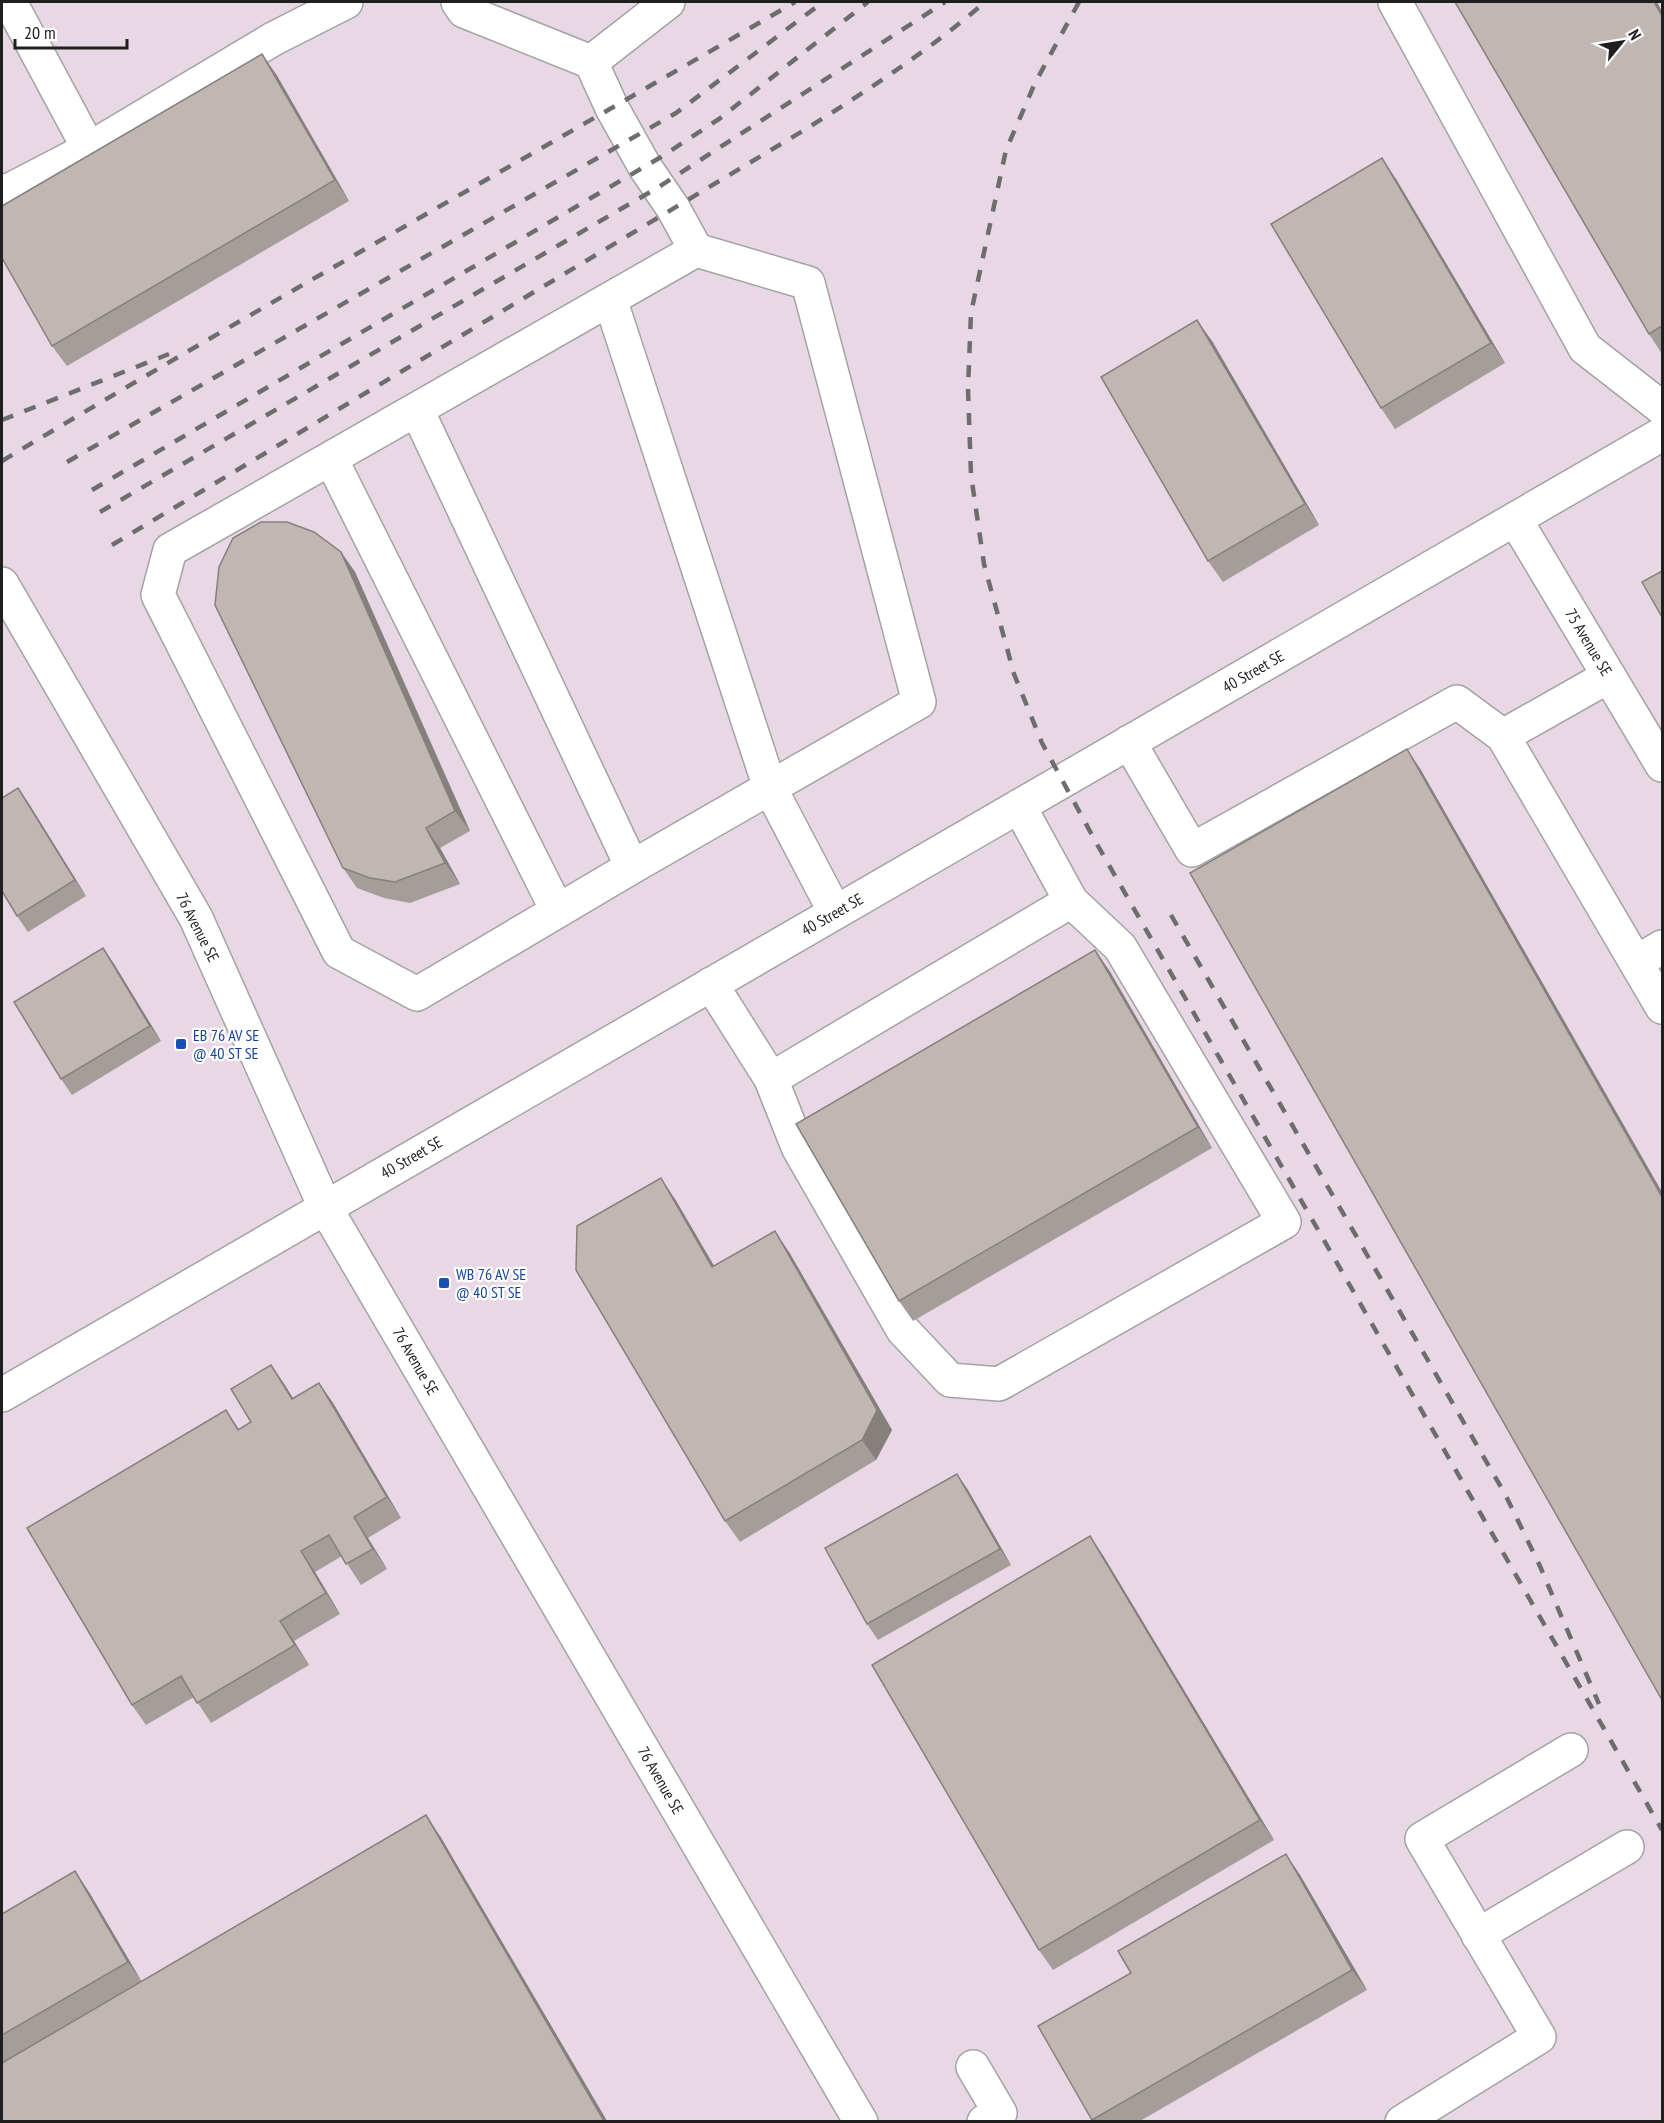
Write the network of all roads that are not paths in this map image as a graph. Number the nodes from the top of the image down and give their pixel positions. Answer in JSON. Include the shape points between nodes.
{"nodes":[{"id":1,"x":10,"y":2,"type":"edge"},
{"id":2,"x":346,"y":2,"type":"edge"},
{"id":3,"x":458,"y":2,"type":"edge"},
{"id":4,"x":669,"y":2,"type":"edge"},
{"id":5,"x":1395,"y":2,"type":"edge"},
{"id":6,"x":591,"y":62,"type":"junction"},
{"id":7,"x":89,"y":149,"type":"junction"},
{"id":8,"x":2,"y":191,"type":"edge"},
{"id":9,"x":696,"y":250,"type":"junction"},
{"id":10,"x":610,"y":299,"type":"junction"},
{"id":11,"x":1662,"y":408,"type":"edge"},
{"id":12,"x":417,"y":410,"type":"junction"},
{"id":13,"x":1662,"y":434,"type":"edge"},
{"id":14,"x":331,"y":459,"type":"junction"},
{"id":15,"x":1515,"y":519,"type":"junction"},
{"id":16,"x":2,"y":584,"type":"edge"},
{"id":17,"x":1609,"y":676,"type":"junction"},
{"id":18,"x":1503,"y":736,"type":"junction"},
{"id":19,"x":1129,"y":742,"type":"junction"},
{"id":20,"x":1662,"y":765,"type":"edge"},
{"id":21,"x":770,"y":788,"type":"junction"},
{"id":22,"x":1019,"y":806,"type":"junction"},
{"id":23,"x":632,"y":867,"type":"junction"},
{"id":24,"x":1071,"y":901,"type":"junction"},
{"id":25,"x":558,"y":910,"type":"junction"},
{"id":26,"x":835,"y":912,"type":"junction"},
{"id":27,"x":1650,"y":955,"type":"edge"},
{"id":28,"x":711,"y":984,"type":"junction"},
{"id":29,"x":1662,"y":1007,"type":"edge"},
{"id":30,"x":771,"y":1079,"type":"junction"},
{"id":31,"x":326,"y":1207,"type":"junction"},
{"id":32,"x":2,"y":1395,"type":"edge"},
{"id":33,"x":1571,"y":1750,"type":"dead end"},
{"id":34,"x":1628,"y":1847,"type":"dead end"},
{"id":35,"x":1478,"y":1935,"type":"junction"},
{"id":36,"x":973,"y":2067,"type":"dead end"},
{"id":37,"x":996,"y":2118,"type":"edge"},
{"id":38,"x":861,"y":2121,"type":"edge"},
{"id":39,"x":1402,"y":2121,"type":"edge"}],
"edges":[{"from":1,"to":7,"type":"street"},
{"from":2,"to":7,"type":"street","via":[[273,39]]},
{"from":3,"to":6,"type":"street","via":[[464,11]]},
{"from":4,"to":6,"type":"street"},
{"from":5,"to":11,"type":"street","via":[[1585,348]]},
{"from":6,"to":9,"type":"street","via":[[612,108]]},
{"from":7,"to":8,"type":"street"},
{"from":9,"to":10,"type":"street"},
{"from":9,"to":21,"type":"street","via":[[808,283],[919,702]]},
{"from":10,"to":12,"type":"street"},
{"from":10,"to":21,"type":"street"},
{"from":12,"to":14,"type":"street"},
{"from":12,"to":23,"type":"street"},
{"from":13,"to":15,"type":"street","name":"40 Street SE"},
{"from":14,"to":25,"type":"street"},
{"from":14,"to":25,"type":"street","via":[[170,550],[158,595],[339,952],[417,994]]},
{"from":15,"to":17,"type":"street","name":"75 Avenue SE"},
{"from":15,"to":19,"type":"street","name":"40 Street SE"},
{"from":16,"to":31,"type":"street","name":"76 Avenue SE","via":[[196,918]]},
{"from":17,"to":18,"type":"street"},
{"from":17,"to":20,"type":"street","name":"75 Avenue SE"},
{"from":18,"to":19,"type":"street","via":[[1457,702],[1192,850]]},
{"from":18,"to":27,"type":"street"},
{"from":19,"to":22,"type":"street","name":"40 Street SE"},
{"from":21,"to":23,"type":"street"},
{"from":21,"to":26,"type":"street"},
{"from":22,"to":24,"type":"street"},
{"from":22,"to":26,"type":"street","name":"40 Street SE"},
{"from":23,"to":25,"type":"street"},
{"from":24,"to":30,"type":"street"},
{"from":24,"to":30,"type":"street","via":[[1120,947],[1284,1222],[999,1384],[950,1380],[903,1330],[798,1147]]},
{"from":26,"to":28,"type":"street","name":"40 Street SE"},
{"from":27,"to":29,"type":"street"},
{"from":28,"to":30,"type":"street"},
{"from":28,"to":31,"type":"street","name":"40 Street SE"},
{"from":31,"to":32,"type":"street","name":"40 Street SE"},
{"from":31,"to":38,"type":"street","name":"76 Avenue SE"},
{"from":33,"to":35,"type":"street","via":[[1422,1839]]},
{"from":34,"to":35,"type":"street"},
{"from":35,"to":39,"type":"street","via":[[1539,2037]]},
{"from":36,"to":37,"type":"street"}]}
